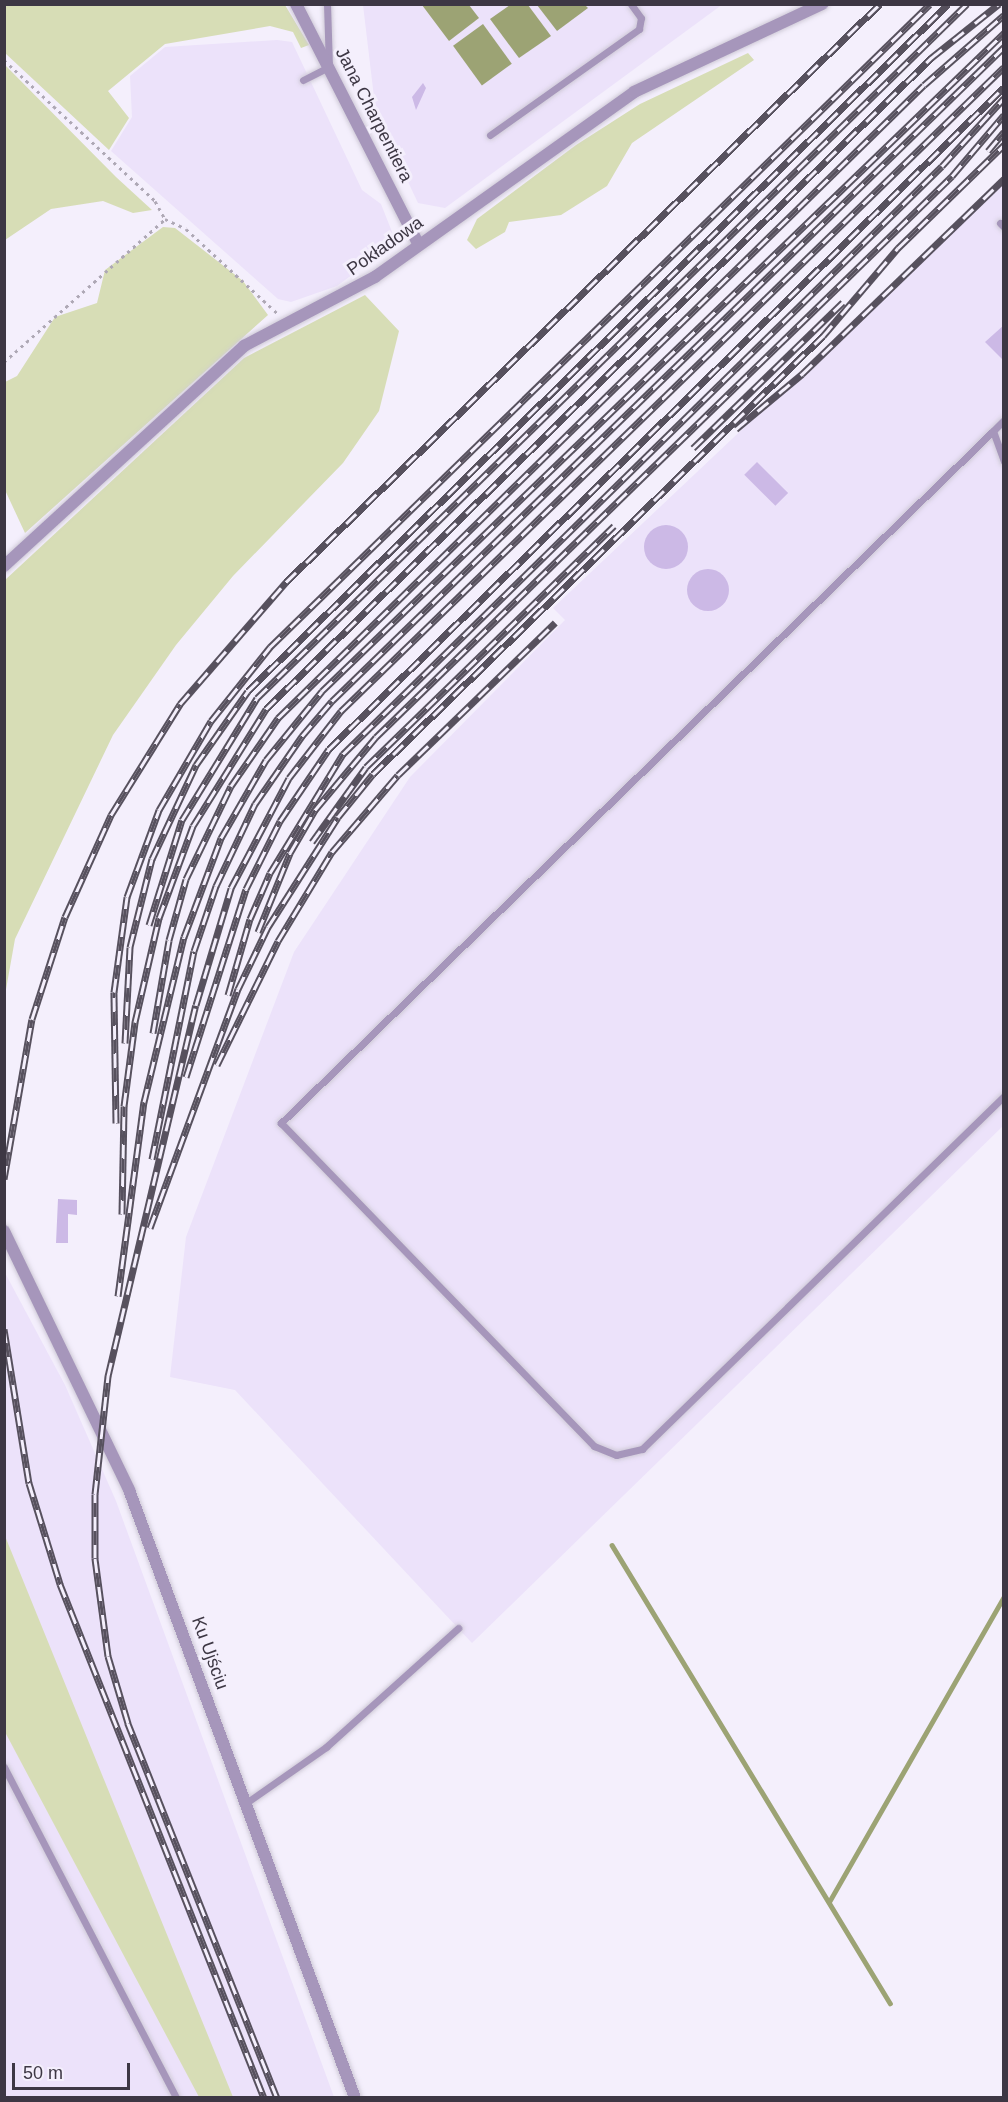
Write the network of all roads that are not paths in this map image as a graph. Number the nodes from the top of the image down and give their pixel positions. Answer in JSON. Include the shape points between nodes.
{"nodes":[{"id":1,"x":297,"y":4,"type":"edge"},
{"id":2,"x":327,"y":4,"type":"edge"},
{"id":3,"x":631,"y":4,"type":"edge"},
{"id":4,"x":822,"y":4,"type":"edge"},
{"id":5,"x":329,"y":67,"type":"junction"},
{"id":6,"x":303,"y":80,"type":"dead end"},
{"id":7,"x":489,"y":135,"type":"dead end"},
{"id":8,"x":418,"y":243,"type":"junction"},
{"id":9,"x":1004,"y":420,"type":"edge"},
{"id":10,"x":993,"y":431,"type":"junction"},
{"id":11,"x":1004,"y":462,"type":"edge"},
{"id":12,"x":4,"y":566,"type":"edge"},
{"id":13,"x":1004,"y":1096,"type":"edge"},
{"id":14,"x":4,"y":1231,"type":"edge"},
{"id":15,"x":458,"y":1628,"type":"dead end"},
{"id":16,"x":4,"y":1767,"type":"edge"},
{"id":17,"x":246,"y":1803,"type":"junction"},
{"id":18,"x":176,"y":2097,"type":"edge"},
{"id":19,"x":355,"y":2097,"type":"edge"}],
"edges":[{"from":1,"to":5,"type":"street","name":"Jana Charpentiera"},
{"from":2,"to":5,"type":"lane"},
{"from":3,"to":7,"type":"lane","via":[[641,18],[639,29]]},
{"from":4,"to":8,"type":"street","name":"Pokładowa","via":[[634,92]]},
{"from":5,"to":6,"type":"lane"},
{"from":5,"to":8,"type":"street","name":"Jana Charpentiera"},
{"from":8,"to":12,"type":"street","name":"Pokładowa","via":[[340,299],[283,321],[244,346]]},
{"from":9,"to":10,"type":"lane"},
{"from":10,"to":11,"type":"lane"},
{"from":10,"to":13,"type":"lane","via":[[281,1122],[594,1446],[616,1455],[642,1449]]},
{"from":14,"to":17,"type":"street","name":"Ku Ujściu","via":[[129,1490]]},
{"from":15,"to":17,"type":"lane","via":[[326,1747]]},
{"from":16,"to":18,"type":"lane"},
{"from":17,"to":19,"type":"street","name":"Ku Ujściu"}]}
